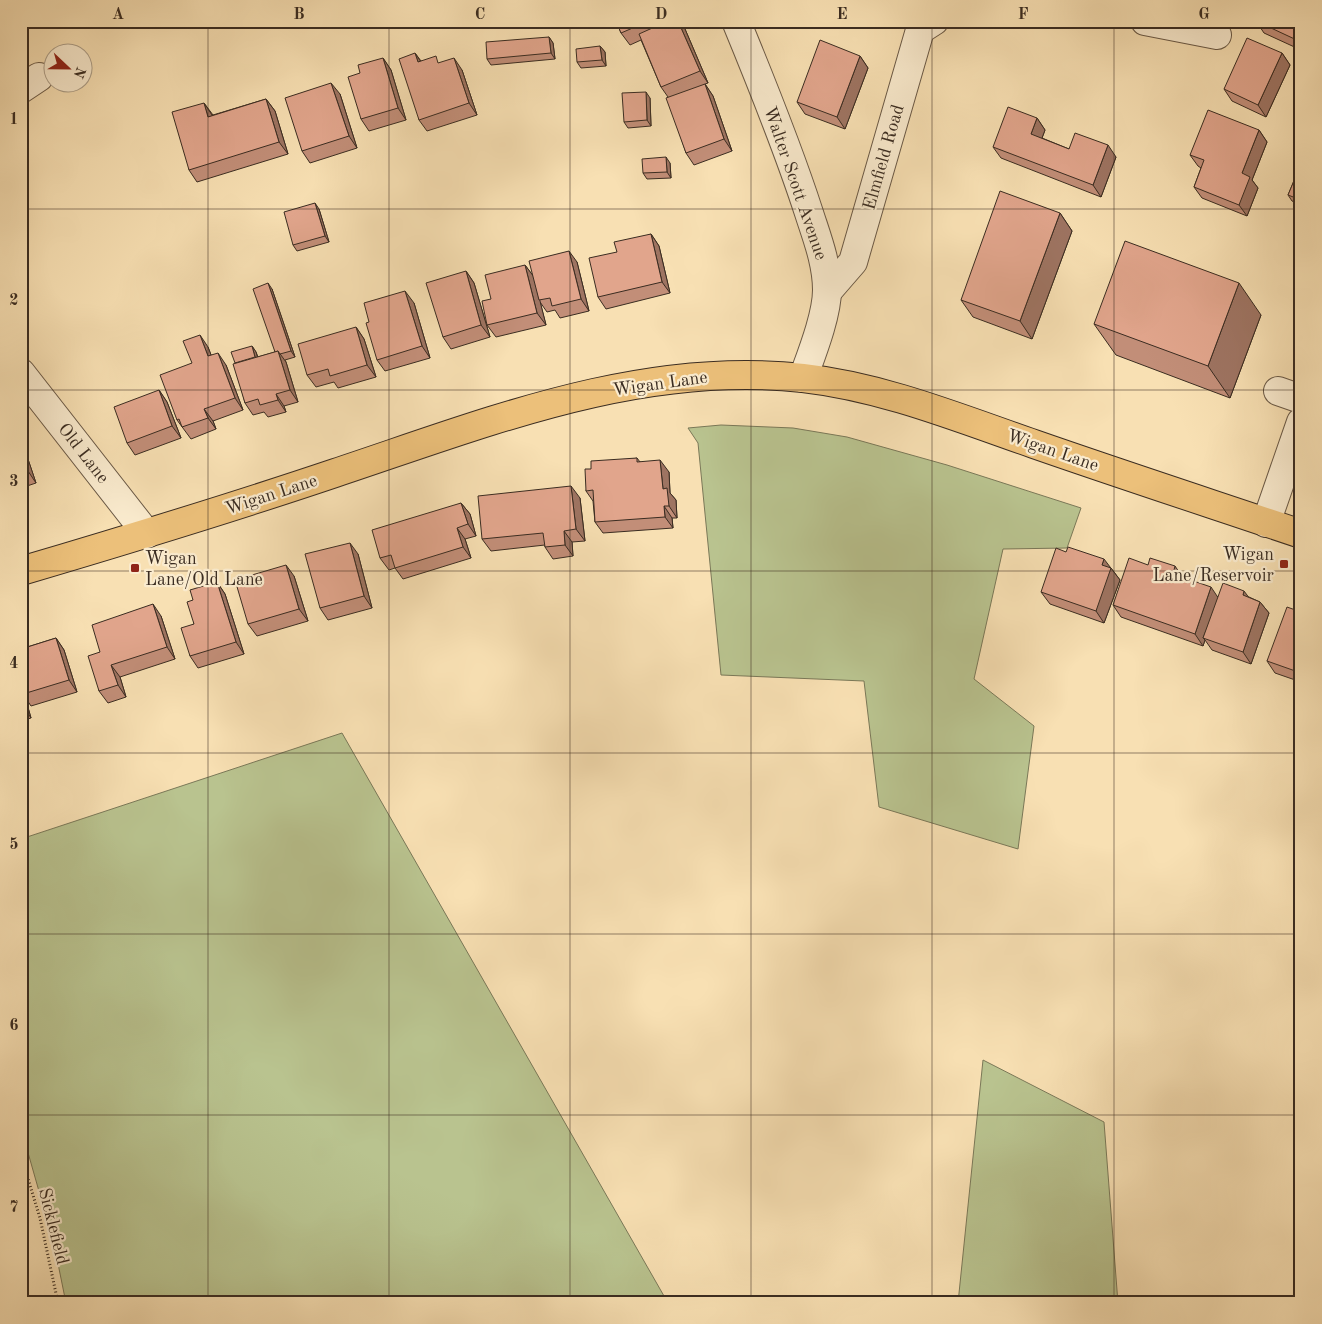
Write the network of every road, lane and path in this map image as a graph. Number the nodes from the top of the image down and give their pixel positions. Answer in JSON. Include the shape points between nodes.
{"nodes":[{"id":1,"x":736,"y":21,"type":"edge"},
{"id":2,"x":934,"y":21,"type":"edge"},
{"id":3,"x":1145,"y":21,"type":"edge"},
{"id":4,"x":1217,"y":35,"type":"dead end"},
{"id":5,"x":827,"y":292,"type":"junction"},
{"id":6,"x":21,"y":373,"type":"edge"},
{"id":7,"x":803,"y":378,"type":"junction"},
{"id":8,"x":1301,"y":422,"type":"edge"},
{"id":9,"x":1266,"y":523,"type":"junction"},
{"id":10,"x":147,"y":534,"type":"junction"},
{"id":11,"x":1301,"y":534,"type":"edge"},
{"id":12,"x":21,"y":571,"type":"edge"},
{"id":13,"x":21,"y":1156,"type":"edge"},
{"id":14,"x":58,"y":1303,"type":"edge"}],
"edges":[{"from":1,"to":5,"type":"street","name":"Walter Scott Avenue","via":[[801,189],[826,270]]},
{"from":2,"to":5,"type":"street","name":"Elmfield Road","via":[[920,30],[853,262]]},
{"from":3,"to":4,"type":"street"},
{"from":5,"to":7,"type":"street","name":"Walter Scott Avenue","via":[[819,332]]},
{"from":6,"to":10,"type":"street","name":"Old Lane"},
{"from":7,"to":9,"type":"highway","name":"Wigan Lane","via":[[910,401]]},
{"from":7,"to":10,"type":"highway","name":"Wigan Lane","via":[[725,375],[664,379],[602,390],[528,409]]},
{"from":8,"to":9,"type":"street"},
{"from":9,"to":11,"type":"highway","name":"Wigan Lane"},
{"from":10,"to":12,"type":"highway","name":"Wigan Lane"},
{"from":13,"to":14,"type":"path","name":"Sicklefield","via":[[40,1218]]}]}
